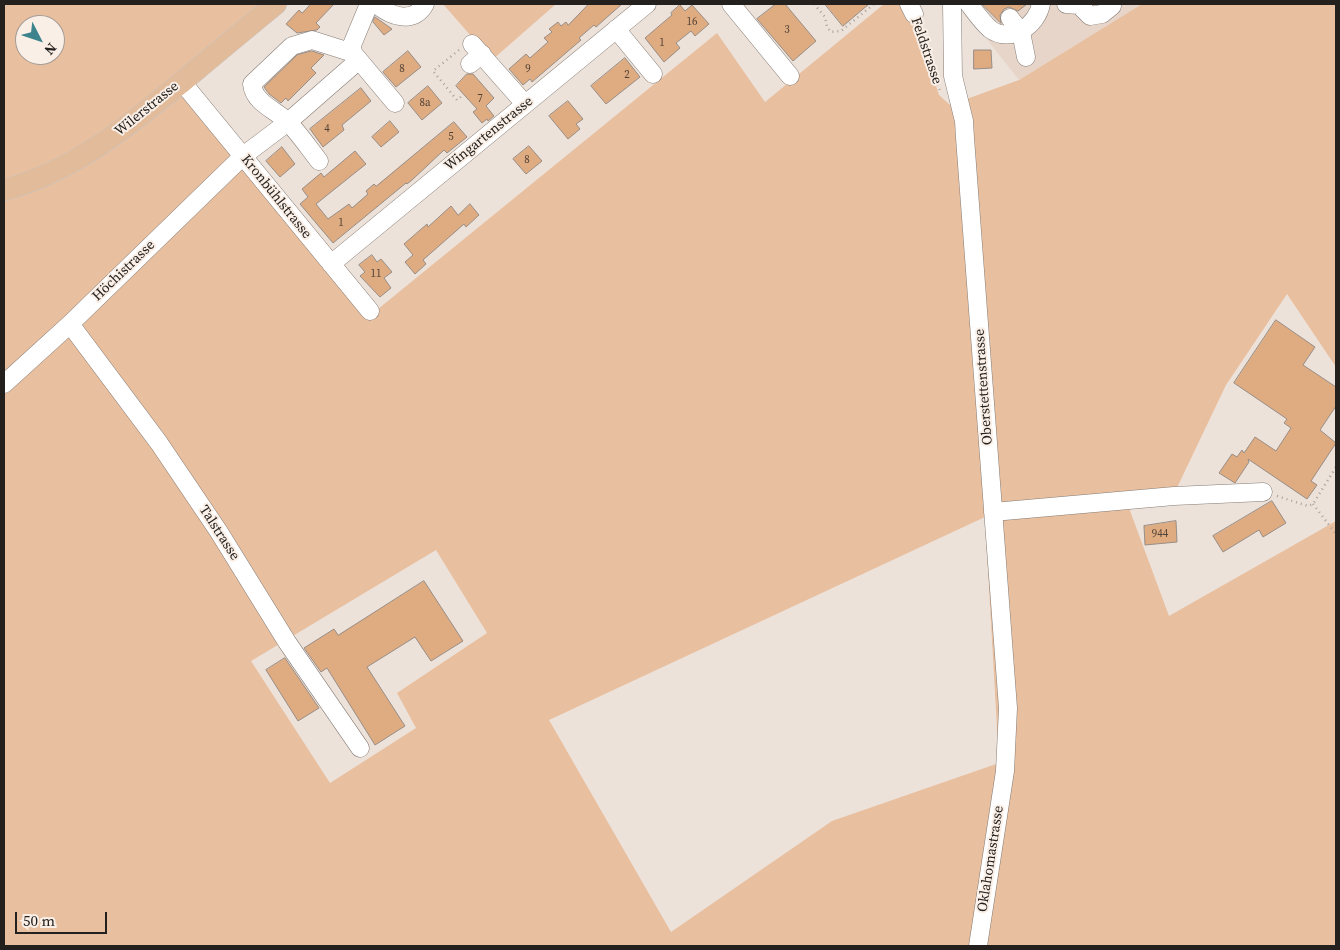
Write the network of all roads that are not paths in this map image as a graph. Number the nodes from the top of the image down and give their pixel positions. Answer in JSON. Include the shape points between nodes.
{"nodes":[{"id":1,"x":276,"y":4,"type":"edge"},
{"id":2,"x":370,"y":4,"type":"edge"},
{"id":3,"x":376,"y":4,"type":"edge"},
{"id":4,"x":647,"y":4,"type":"edge"},
{"id":5,"x":731,"y":4,"type":"edge"},
{"id":6,"x":952,"y":4,"type":"edge"},
{"id":7,"x":969,"y":4,"type":"edge"},
{"id":8,"x":1042,"y":4,"type":"edge"},
{"id":9,"x":1066,"y":4,"type":"edge"},
{"id":10,"x":1112,"y":6,"type":"dead end"},
{"id":11,"x":415,"y":7,"type":"edge"},
{"id":12,"x":1010,"y":18,"type":"dead end"},
{"id":13,"x":616,"y":29,"type":"junction"},
{"id":14,"x":1031,"y":29,"type":"junction"},
{"id":15,"x":355,"y":53,"type":"junction"},
{"id":16,"x":471,"y":53,"type":"road end"},
{"id":17,"x":1026,"y":57,"type":"dead end"},
{"id":18,"x":653,"y":74,"type":"dead end"},
{"id":19,"x":790,"y":76,"type":"dead end"},
{"id":20,"x":182,"y":82,"type":"junction"},
{"id":21,"x":395,"y":102,"type":"dead end"},
{"id":22,"x":525,"y":104,"type":"junction"},
{"id":23,"x":288,"y":122,"type":"junction"},
{"id":24,"x":242,"y":156,"type":"junction"},
{"id":25,"x":319,"y":160,"type":"dead end"},
{"id":26,"x":4,"y":190,"type":"edge"},
{"id":27,"x":331,"y":264,"type":"junction"},
{"id":28,"x":370,"y":312,"type":"dead end"},
{"id":29,"x":70,"y":324,"type":"junction"},
{"id":30,"x":4,"y":384,"type":"edge"},
{"id":31,"x":1263,"y":492,"type":"road end"},
{"id":32,"x":994,"y":512,"type":"junction"},
{"id":33,"x":360,"y":748,"type":"dead end"},
{"id":34,"x":1005,"y":771,"type":"joint"},
{"id":35,"x":978,"y":946,"type":"edge"}],
"edges":[{"from":1,"to":20,"type":"main road","name":"Wilerstrasse"},
{"from":2,"to":15,"type":"street"},
{"from":3,"to":11,"type":"street","via":[[389,14],[402,17]]},
{"from":4,"to":13,"type":"street","name":"Wingartenstrasse"},
{"from":5,"to":19,"type":"street"},
{"from":6,"to":32,"type":"street","name":"Oberstettenstrasse","via":[[953,68],[964,120]]},
{"from":7,"to":14,"type":"street","via":[[990,29],[1004,35]]},
{"from":8,"to":14,"type":"street"},
{"from":9,"to":10,"type":"street","via":[[1079,6],[1090,16],[1102,14]]},
{"from":12,"to":14,"type":"street"},
{"from":13,"to":18,"type":"street"},
{"from":13,"to":22,"type":"street","name":"Wingartenstrasse"},
{"from":14,"to":17,"type":"street"},
{"from":15,"to":21,"type":"street"},
{"from":15,"to":23,"type":"street","name":"Höchistrasse"},
{"from":15,"to":23,"type":"street","via":[[312,40],[292,46],[261,74],[252,84],[252,91]]},
{"from":16,"to":22,"type":"street"},
{"from":20,"to":24,"type":"street","name":"Kronbühlstrasse"},
{"from":20,"to":26,"type":"main road","name":"Wilerstrasse","via":[[92,151],[38,179]]},
{"from":22,"to":27,"type":"street","name":"Wingartenstrasse"},
{"from":23,"to":24,"type":"street","name":"Höchistrasse"},
{"from":23,"to":25,"type":"street"},
{"from":24,"to":27,"type":"street","name":"Kronbühlstrasse"},
{"from":24,"to":29,"type":"street","name":"Höchistrasse"},
{"from":27,"to":28,"type":"street","name":"Kronbühlstrasse"},
{"from":29,"to":30,"type":"street","name":"Höchistrasse"},
{"from":29,"to":33,"type":"street","name":"Talstrasse","via":[[159,442],[286,642]]},
{"from":31,"to":32,"type":"street","via":[[1174,496]]},
{"from":32,"to":34,"type":"street","name":"Oberstettenstrasse","via":[[1008,708]]},
{"from":34,"to":35,"type":"street","name":"Oklahomastrasse"}]}
